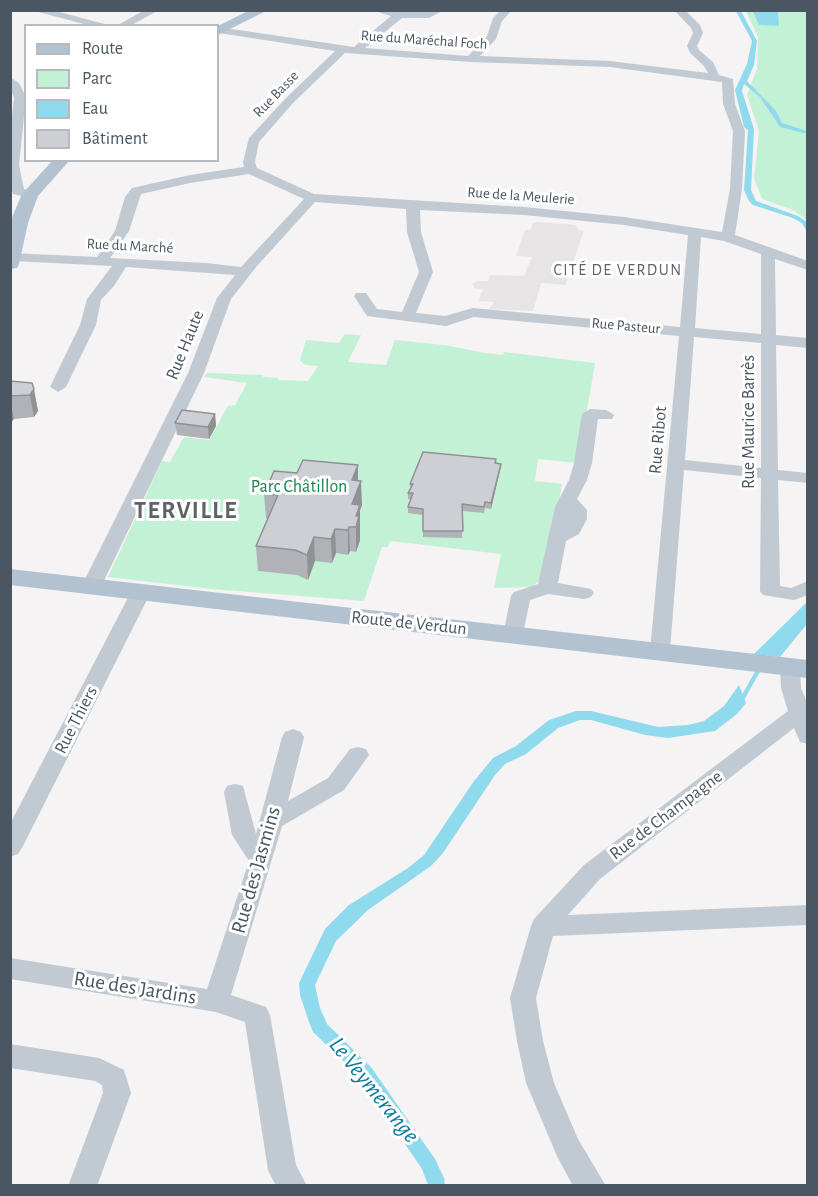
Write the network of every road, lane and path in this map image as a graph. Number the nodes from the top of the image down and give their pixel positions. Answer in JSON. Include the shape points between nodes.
{"nodes":[{"id":1,"x":36,"y":10,"type":"edge"},
{"id":2,"x":84,"y":10,"type":"edge"},
{"id":3,"x":154,"y":10,"type":"edge"},
{"id":4,"x":262,"y":10,"type":"edge"},
{"id":5,"x":376,"y":10,"type":"edge"},
{"id":6,"x":439,"y":10,"type":"edge"},
{"id":7,"x":507,"y":10,"type":"edge"},
{"id":8,"x":679,"y":10,"type":"edge"},
{"id":9,"x":399,"y":15,"type":"junction"},
{"id":10,"x":68,"y":17,"type":"junction"},
{"id":11,"x":98,"y":24,"type":"edge"},
{"id":12,"x":125,"y":24,"type":"edge"},
{"id":13,"x":219,"y":31,"type":"edge"},
{"id":14,"x":219,"y":31,"type":"edge"},
{"id":15,"x":350,"y":50,"type":"junction"},
{"id":16,"x":471,"y":59,"type":"junction"},
{"id":17,"x":715,"y":77,"type":"junction"},
{"id":18,"x":10,"y":80,"type":"edge"},
{"id":19,"x":60,"y":162,"type":"edge"},
{"id":20,"x":251,"y":170,"type":"junction"},
{"id":21,"x":30,"y":194,"type":"junction"},
{"id":22,"x":312,"y":198,"type":"junction"},
{"id":23,"x":412,"y":205,"type":"junction"},
{"id":24,"x":695,"y":232,"type":"junction"},
{"id":25,"x":14,"y":234,"type":"edge"},
{"id":26,"x":727,"y":237,"type":"junction"},
{"id":27,"x":768,"y":252,"type":"junction"},
{"id":28,"x":12,"y":260,"type":"edge"},
{"id":29,"x":102,"y":261,"type":"junction"},
{"id":30,"x":122,"y":262,"type":"junction"},
{"id":31,"x":807,"y":266,"type":"edge"},
{"id":32,"x":245,"y":272,"type":"junction"},
{"id":33,"x":361,"y":296,"type":"dead end"},
{"id":34,"x":407,"y":316,"type":"junction"},
{"id":35,"x":686,"y":332,"type":"junction"},
{"id":36,"x":768,"y":339,"type":"junction"},
{"id":37,"x":807,"y":343,"type":"edge"},
{"id":38,"x":58,"y":387,"type":"dead end"},
{"id":39,"x":606,"y":415,"type":"dead end"},
{"id":40,"x":675,"y":464,"type":"junction"},
{"id":41,"x":769,"y":475,"type":"junction"},
{"id":42,"x":807,"y":478,"type":"edge"},
{"id":43,"x":10,"y":577,"type":"edge"},
{"id":44,"x":91,"y":587,"type":"junction"},
{"id":45,"x":807,"y":587,"type":"edge"},
{"id":46,"x":548,"y":588,"type":"junction"},
{"id":47,"x":141,"y":592,"type":"junction"},
{"id":48,"x":584,"y":593,"type":"dead end"},
{"id":49,"x":513,"y":634,"type":"junction"},
{"id":50,"x":660,"y":651,"type":"junction"},
{"id":51,"x":799,"y":668,"type":"edge"},
{"id":52,"x":798,"y":714,"type":"junction"},
{"id":53,"x":292,"y":737,"type":"dead end"},
{"id":54,"x":807,"y":737,"type":"edge"},
{"id":55,"x":358,"y":754,"type":"dead end"},
{"id":56,"x":235,"y":792,"type":"dead end"},
{"id":57,"x":271,"y":821,"type":"junction"},
{"id":58,"x":10,"y":848,"type":"edge"},
{"id":59,"x":261,"y":860,"type":"junction"},
{"id":60,"x":807,"y":915,"type":"edge"},
{"id":61,"x":543,"y":926,"type":"junction"},
{"id":62,"x":10,"y":968,"type":"edge"},
{"id":63,"x":216,"y":1001,"type":"junction"},
{"id":64,"x":10,"y":1056,"type":"edge"},
{"id":65,"x":284,"y":1180,"type":"edge"},
{"id":66,"x":82,"y":1185,"type":"edge"},
{"id":67,"x":592,"y":1185,"type":"edge"}],
"edges":[{"from":1,"to":10,"type":"street"},
{"from":2,"to":10,"type":"street"},
{"from":3,"to":12,"type":"street"},
{"from":4,"to":13,"type":"main road"},
{"from":5,"to":9,"type":"street"},
{"from":6,"to":9,"type":"street","via":[[429,15]]},
{"from":7,"to":16,"type":"street","via":[[497,20],[492,37]]},
{"from":8,"to":17,"type":"street","via":[[696,27],[698,33],[692,46]]},
{"from":9,"to":15,"type":"street","name":"Rue Basse"},
{"from":10,"to":11,"type":"street"},
{"from":14,"to":15,"type":"street","name":"Rue du Maréchal Foch"},
{"from":15,"to":16,"type":"street","name":"Rue du Maréchal Foch"},
{"from":15,"to":20,"type":"street","name":"Rue Basse","via":[[289,101],[253,141]]},
{"from":16,"to":17,"type":"street","name":"Rue du Maréchal Foch","via":[[627,67]]},
{"from":17,"to":26,"type":"street","via":[[727,79],[729,104],[739,131],[732,227]]},
{"from":18,"to":21,"type":"street","via":[[20,105],[13,165],[18,191]]},
{"from":19,"to":21,"type":"main road"},
{"from":20,"to":22,"type":"street"},
{"from":20,"to":29,"type":"street","via":[[137,191],[122,231]]},
{"from":21,"to":25,"type":"main road"},
{"from":22,"to":23,"type":"street","name":"Rue de la Meulerie"},
{"from":22,"to":32,"type":"street","name":"Rue Haute"},
{"from":23,"to":24,"type":"street","name":"Rue de la Meulerie","via":[[582,216]]},
{"from":23,"to":34,"type":"street","via":[[414,232],[426,272]]},
{"from":24,"to":26,"type":"street","name":"Rue de la Meulerie"},
{"from":24,"to":35,"type":"street","name":"Rue Ribot"},
{"from":25,"to":28,"type":"main road"},
{"from":26,"to":27,"type":"street","name":"Rue de la Meulerie"},
{"from":27,"to":31,"type":"street","name":"Rue de la Meulerie"},
{"from":27,"to":36,"type":"street","name":"Rue Maurice Barrès"},
{"from":28,"to":29,"type":"street","name":"Rue du Marché"},
{"from":29,"to":30,"type":"street","name":"Rue du Marché"},
{"from":30,"to":32,"type":"street","name":"Rue du Marché"},
{"from":30,"to":38,"type":"street","via":[[94,299],[88,325]]},
{"from":32,"to":44,"type":"street","name":"Rue Haute","via":[[225,298],[189,388]]},
{"from":33,"to":34,"type":"street","via":[[372,313]]},
{"from":34,"to":35,"type":"street","name":"Rue Pasteur","via":[[446,321],[473,312]]},
{"from":35,"to":36,"type":"street","name":"Rue Pasteur"},
{"from":35,"to":40,"type":"street","name":"Rue Ribot"},
{"from":36,"to":37,"type":"street","name":"Rue Pasteur"},
{"from":36,"to":41,"type":"street","name":"Rue Maurice Barrès"},
{"from":39,"to":46,"type":"street","via":[[590,414],[583,463],[567,500],[578,510],[578,519],[565,536],[558,536]]},
{"from":40,"to":41,"type":"street"},
{"from":40,"to":50,"type":"street","name":"Rue Ribot"},
{"from":41,"to":42,"type":"street"},
{"from":41,"to":45,"type":"street","name":"Rue Maurice Barrès","via":[[770,591],[794,594]]},
{"from":43,"to":44,"type":"main road","name":"Route de Verdun"},
{"from":44,"to":47,"type":"main road","name":"Route de Verdun"},
{"from":46,"to":48,"type":"street"},
{"from":46,"to":49,"type":"street","via":[[521,596]]},
{"from":47,"to":49,"type":"main road","name":"Route de Verdun"},
{"from":47,"to":58,"type":"street","name":"Rue Thiers"},
{"from":49,"to":50,"type":"main road","name":"Route de Verdun"},
{"from":50,"to":51,"type":"main road","name":"Route de Verdun"},
{"from":51,"to":52,"type":"street","via":[[791,688]]},
{"from":52,"to":54,"type":"street"},
{"from":52,"to":61,"type":"street","name":"Rue de Champagne","via":[[592,872]]},
{"from":53,"to":57,"type":"street","name":"Rue des Jasmins"},
{"from":55,"to":57,"type":"street","via":[[336,784]]},
{"from":56,"to":59,"type":"street","via":[[244,835]]},
{"from":57,"to":59,"type":"street","name":"Rue des Jasmins"},
{"from":59,"to":63,"type":"street","name":"Rue des Jasmins"},
{"from":60,"to":61,"type":"street"},
{"from":61,"to":67,"type":"street","name":"Rue de Champagne","via":[[523,998],[530,1041],[540,1083],[567,1147]]},
{"from":62,"to":63,"type":"street","name":"Rue des Jardins"},
{"from":63,"to":65,"type":"street","name":"Rue des Jardins","via":[[257,1015]]},
{"from":64,"to":66,"type":"street","via":[[99,1070],[114,1078],[117,1093]]}]}
